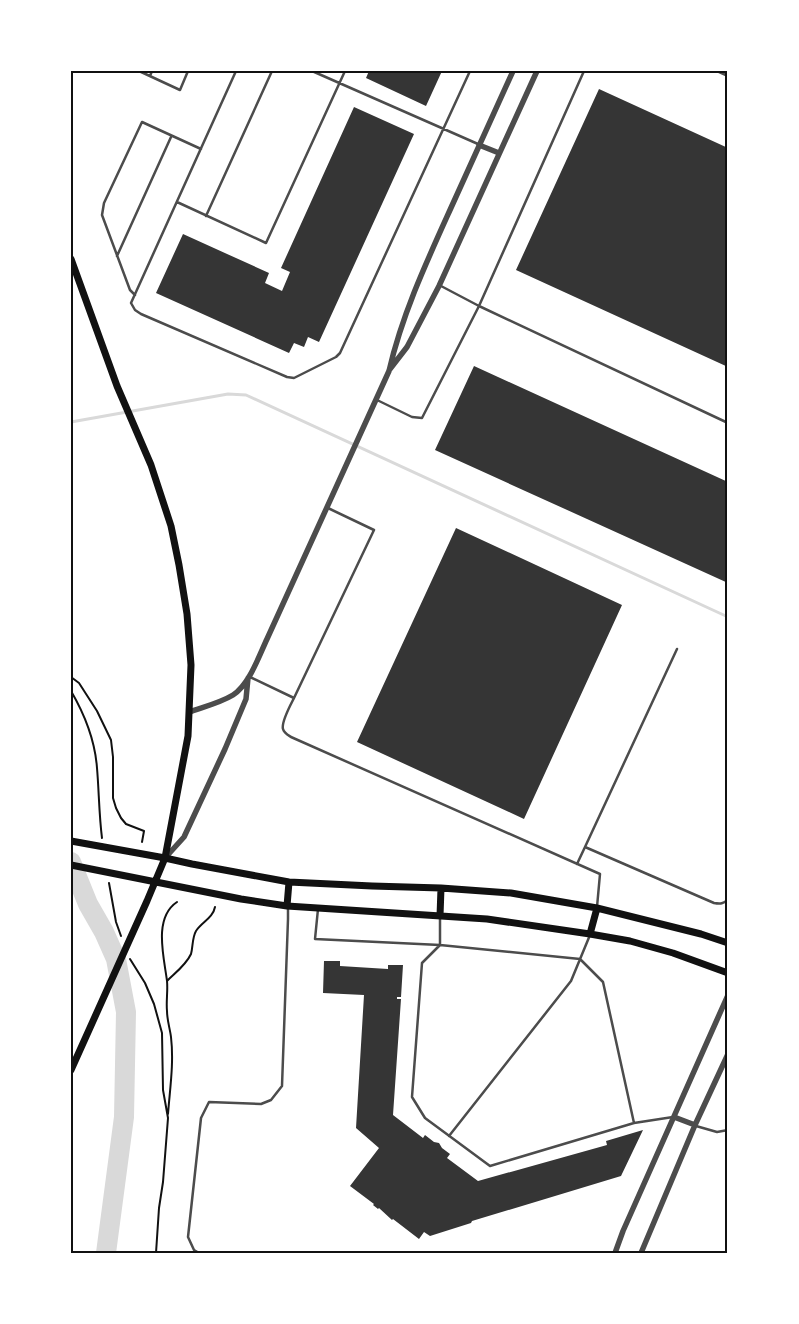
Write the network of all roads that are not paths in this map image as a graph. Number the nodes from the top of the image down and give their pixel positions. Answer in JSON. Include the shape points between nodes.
{"nodes":[{"id":1,"x":139,"y":71,"type":"edge"},
{"id":2,"x":152,"y":71,"type":"edge"},
{"id":3,"x":188,"y":71,"type":"edge"},
{"id":4,"x":236,"y":71,"type":"edge"},
{"id":5,"x":272,"y":71,"type":"edge"},
{"id":6,"x":312,"y":71,"type":"edge"},
{"id":7,"x":345,"y":71,"type":"edge"},
{"id":8,"x":470,"y":71,"type":"edge"},
{"id":9,"x":513,"y":71,"type":"edge"},
{"id":10,"x":537,"y":71,"type":"edge"},
{"id":11,"x":584,"y":71,"type":"edge"},
{"id":12,"x":717,"y":71,"type":"edge"},
{"id":13,"x":150,"y":76,"type":"junction"},
{"id":14,"x":728,"y":76,"type":"edge"},
{"id":15,"x":340,"y":83,"type":"junction"},
{"id":16,"x":444,"y":129,"type":"junction"},
{"id":17,"x":172,"y":136,"type":"junction"},
{"id":18,"x":479,"y":145,"type":"junction"},
{"id":19,"x":200,"y":150,"type":"junction"},
{"id":20,"x":500,"y":153,"type":"junction"},
{"id":21,"x":177,"y":202,"type":"junction"},
{"id":22,"x":206,"y":216,"type":"junction"},
{"id":23,"x":117,"y":256,"type":"junction"},
{"id":24,"x":71,"y":260,"type":"edge"},
{"id":25,"x":439,"y":286,"type":"junction"},
{"id":26,"x":135,"y":296,"type":"junction"},
{"id":27,"x":479,"y":306,"type":"junction"},
{"id":28,"x":388,"y":371,"type":"junction"},
{"id":29,"x":375,"y":399,"type":"junction"},
{"id":30,"x":728,"y":423,"type":"edge"},
{"id":31,"x":326,"y":507,"type":"junction"},
{"id":32,"x":677,"y":649,"type":"dead end"},
{"id":33,"x":248,"y":677,"type":"junction"},
{"id":34,"x":294,"y":698,"type":"junction"},
{"id":35,"x":189,"y":712,"type":"junction"},
{"id":36,"x":71,"y":841,"type":"edge"},
{"id":37,"x":585,"y":847,"type":"junction"},
{"id":38,"x":165,"y":858,"type":"junction"},
{"id":39,"x":577,"y":864,"type":"junction"},
{"id":40,"x":71,"y":865,"type":"edge"},
{"id":41,"x":155,"y":881,"type":"junction"},
{"id":42,"x":289,"y":882,"type":"junction"},
{"id":43,"x":441,"y":888,"type":"junction"},
{"id":44,"x":728,"y":899,"type":"edge"},
{"id":45,"x":288,"y":906,"type":"junction"},
{"id":46,"x":597,"y":908,"type":"junction"},
{"id":47,"x":318,"y":909,"type":"junction"},
{"id":48,"x":440,"y":916,"type":"junction"},
{"id":49,"x":590,"y":934,"type":"junction"},
{"id":50,"x":728,"y":943,"type":"edge"},
{"id":51,"x":440,"y":945,"type":"junction"},
{"id":52,"x":580,"y":959,"type":"junction"},
{"id":53,"x":728,"y":973,"type":"edge"},
{"id":54,"x":728,"y":995,"type":"edge"},
{"id":55,"x":728,"y":1054,"type":"edge"},
{"id":56,"x":71,"y":1070,"type":"edge"},
{"id":57,"x":674,"y":1117,"type":"junction"},
{"id":58,"x":634,"y":1123,"type":"junction"},
{"id":59,"x":695,"y":1125,"type":"junction"},
{"id":60,"x":728,"y":1130,"type":"edge"},
{"id":61,"x":449,"y":1136,"type":"junction"},
{"id":62,"x":199,"y":1253,"type":"edge"},
{"id":63,"x":615,"y":1253,"type":"edge"},
{"id":64,"x":641,"y":1253,"type":"edge"}],
"edges":[{"from":1,"to":13,"type":"lane"},
{"from":2,"to":13,"type":"lane"},
{"from":3,"to":13,"type":"lane","via":[[180,90]]},
{"from":4,"to":19,"type":"lane"},
{"from":5,"to":22,"type":"lane"},
{"from":6,"to":15,"type":"lane"},
{"from":7,"to":15,"type":"lane"},
{"from":8,"to":16,"type":"lane"},
{"from":9,"to":18,"type":"street"},
{"from":10,"to":20,"type":"street"},
{"from":11,"to":27,"type":"lane"},
{"from":12,"to":14,"type":"lane"},
{"from":15,"to":16,"type":"lane"},
{"from":15,"to":22,"type":"lane","via":[[266,243]]},
{"from":16,"to":18,"type":"lane"},
{"from":16,"to":26,"type":"lane","via":[[336,357],[294,378],[287,377],[140,314],[131,303]]},
{"from":17,"to":19,"type":"lane"},
{"from":17,"to":23,"type":"lane"},
{"from":17,"to":23,"type":"lane","via":[[142,122],[104,203],[102,215]]},
{"from":18,"to":20,"type":"street"},
{"from":18,"to":28,"type":"street","via":[[427,259]]},
{"from":19,"to":21,"type":"lane"},
{"from":20,"to":25,"type":"street"},
{"from":21,"to":22,"type":"lane"},
{"from":21,"to":26,"type":"lane"},
{"from":23,"to":26,"type":"lane"},
{"from":24,"to":35,"type":"main road","via":[[117,386],[151,465],[171,526],[187,614],[191,665]]},
{"from":25,"to":27,"type":"lane"},
{"from":25,"to":28,"type":"street","via":[[407,347]]},
{"from":27,"to":29,"type":"lane","via":[[422,418],[412,417]]},
{"from":27,"to":30,"type":"lane"},
{"from":28,"to":29,"type":"street"},
{"from":29,"to":31,"type":"street"},
{"from":31,"to":33,"type":"street"},
{"from":31,"to":34,"type":"lane","via":[[374,530]]},
{"from":32,"to":37,"type":"lane"},
{"from":33,"to":34,"type":"lane"},
{"from":33,"to":35,"type":"street","via":[[233,695]]},
{"from":33,"to":38,"type":"street","via":[[246,699],[225,749],[184,837]]},
{"from":34,"to":39,"type":"lane","via":[[283,722],[286,734]]},
{"from":35,"to":38,"type":"main road","via":[[188,736]]},
{"from":36,"to":38,"type":"main road"},
{"from":37,"to":39,"type":"lane"},
{"from":37,"to":44,"type":"lane","via":[[714,904]]},
{"from":38,"to":41,"type":"main road"},
{"from":38,"to":42,"type":"main road"},
{"from":39,"to":46,"type":"lane","via":[[600,874]]},
{"from":40,"to":41,"type":"main road"},
{"from":41,"to":45,"type":"main road"},
{"from":41,"to":56,"type":"main road"},
{"from":42,"to":43,"type":"main road"},
{"from":42,"to":45,"type":"main road"},
{"from":43,"to":46,"type":"main road","via":[[510,893]]},
{"from":43,"to":48,"type":"main road"},
{"from":45,"to":47,"type":"main road"},
{"from":45,"to":62,"type":"lane","via":[[282,1086],[271,1100],[261,1104],[209,1102],[201,1118],[188,1237]]},
{"from":46,"to":49,"type":"main road"},
{"from":46,"to":50,"type":"main road"},
{"from":47,"to":48,"type":"main road"},
{"from":47,"to":51,"type":"lane","via":[[315,939]]},
{"from":48,"to":49,"type":"main road","via":[[537,925]]},
{"from":48,"to":51,"type":"lane"},
{"from":49,"to":52,"type":"lane"},
{"from":49,"to":53,"type":"main road","via":[[673,953]]},
{"from":51,"to":52,"type":"lane"},
{"from":51,"to":61,"type":"lane","via":[[422,963],[412,1097],[425,1118]]},
{"from":52,"to":58,"type":"lane","via":[[603,982]]},
{"from":52,"to":61,"type":"lane","via":[[571,981]]},
{"from":54,"to":57,"type":"street"},
{"from":55,"to":59,"type":"street"},
{"from":57,"to":58,"type":"lane"},
{"from":57,"to":59,"type":"street"},
{"from":57,"to":63,"type":"street"},
{"from":58,"to":61,"type":"lane","via":[[490,1166]]},
{"from":59,"to":60,"type":"lane","via":[[717,1132]]},
{"from":59,"to":64,"type":"street"}]}
